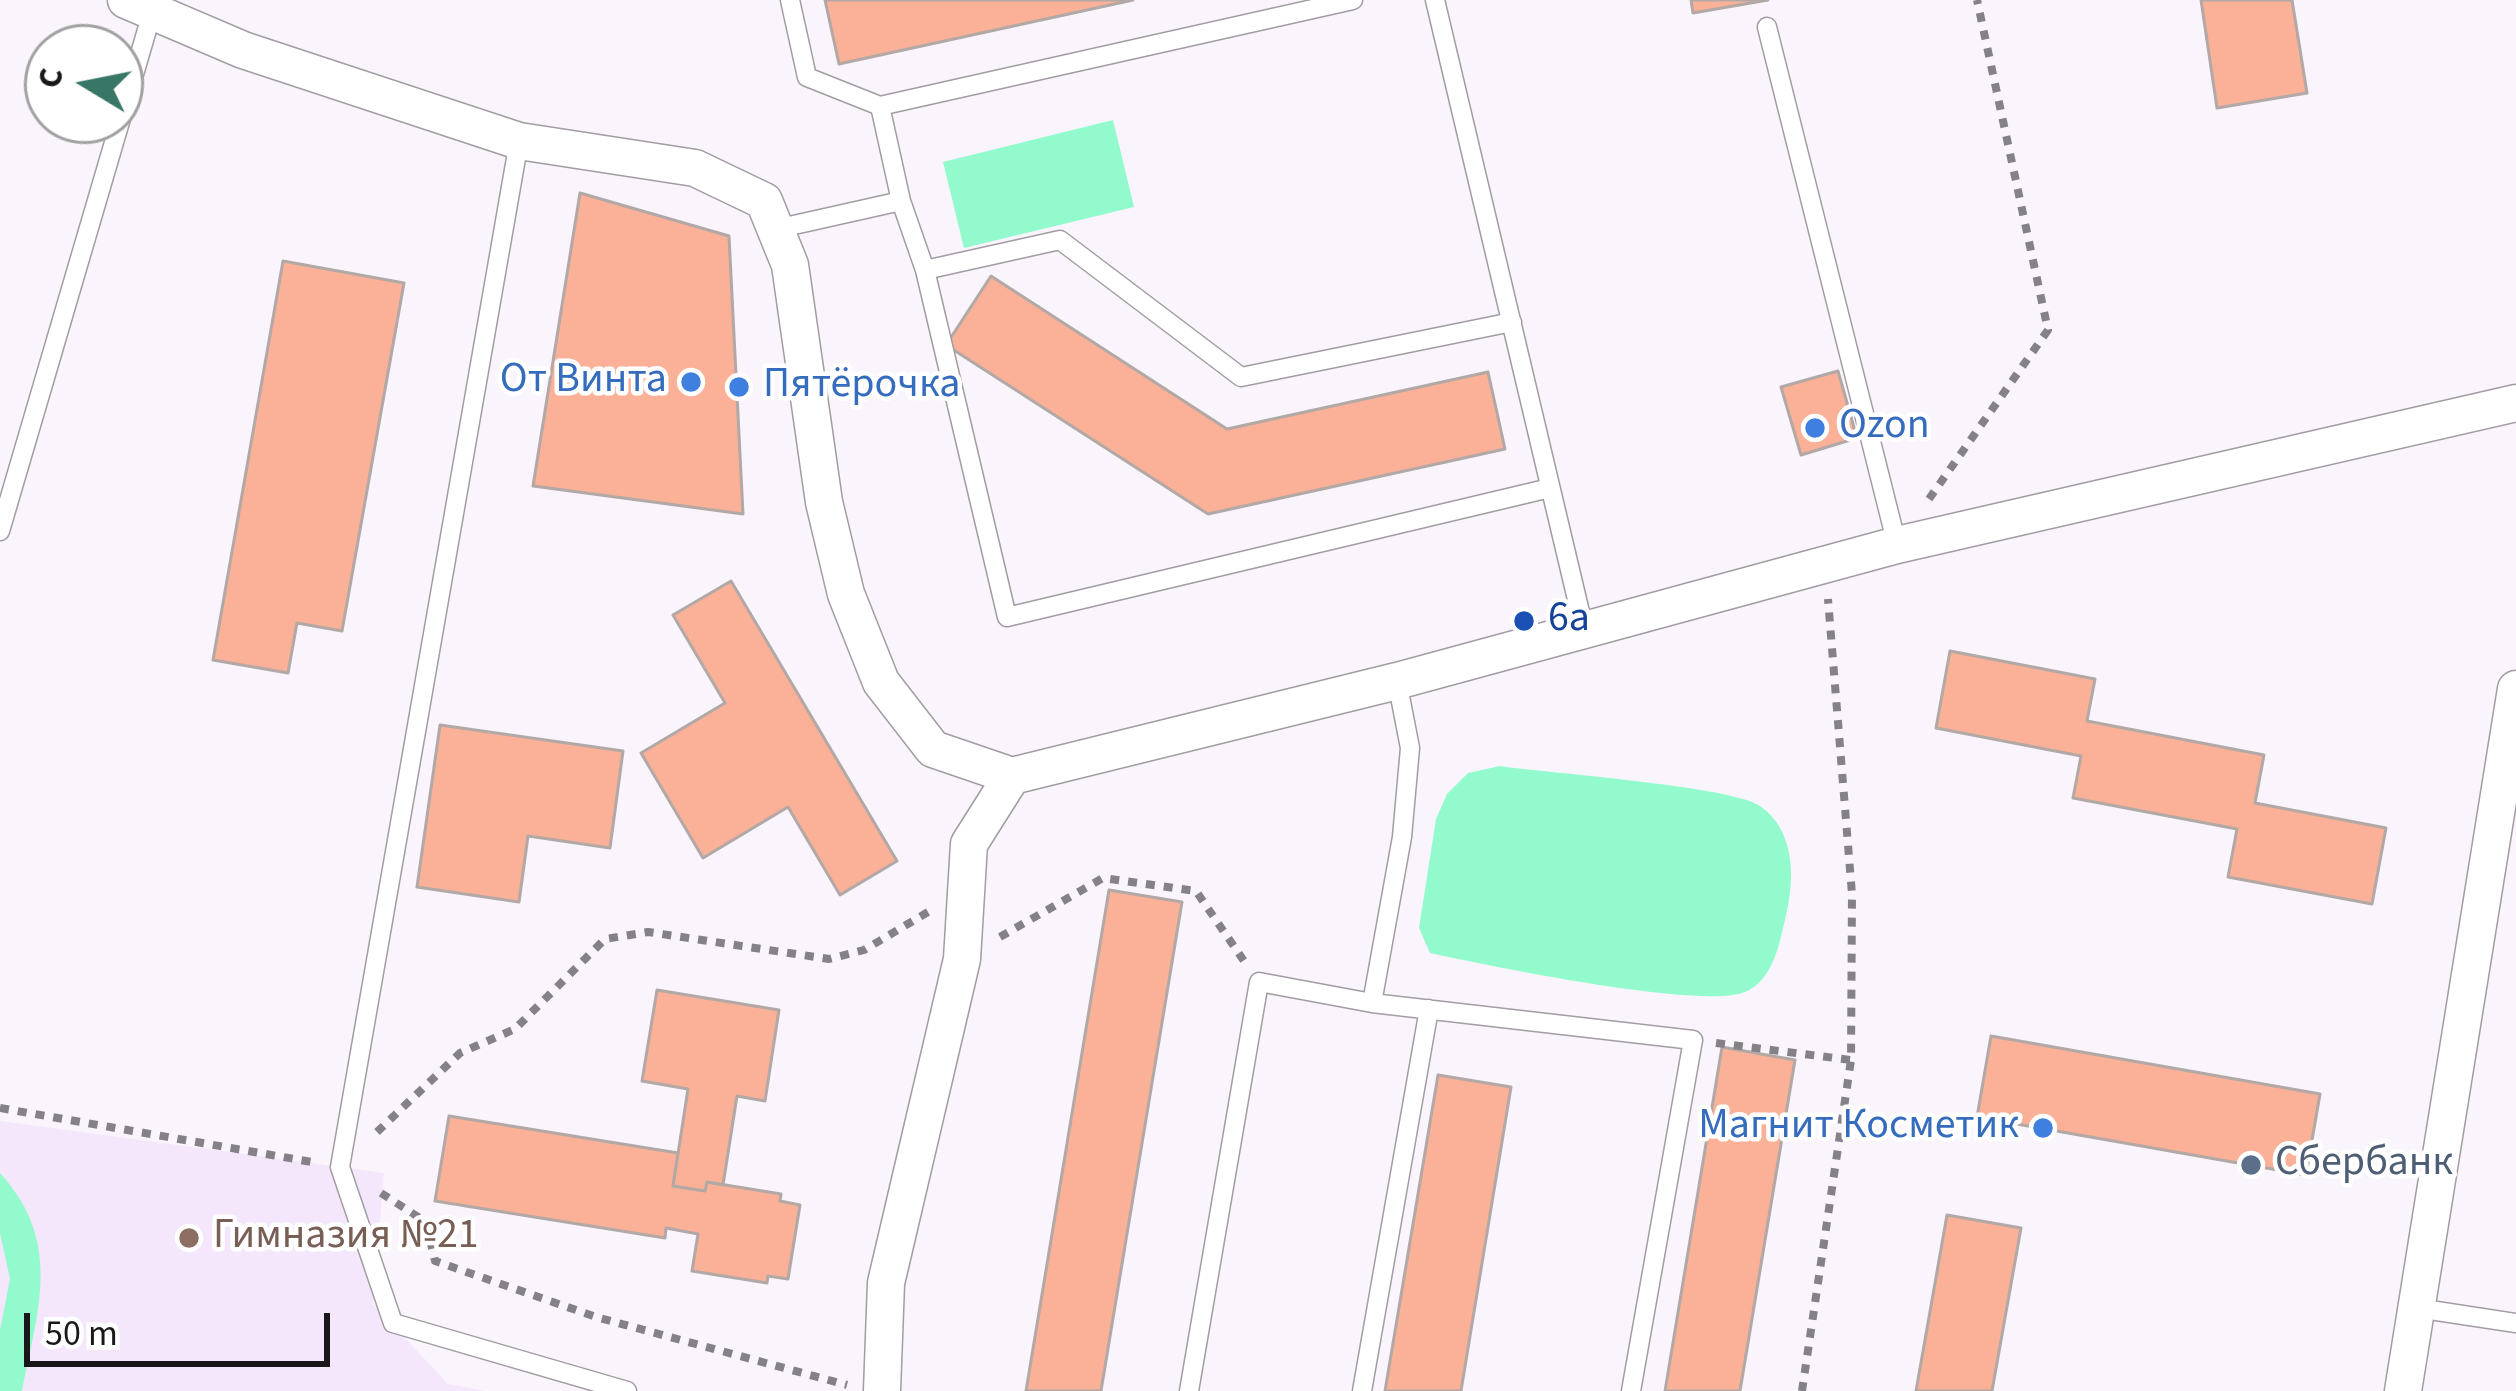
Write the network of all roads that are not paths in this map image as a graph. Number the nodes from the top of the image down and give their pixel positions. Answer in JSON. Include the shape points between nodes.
{"nodes":[{"id":1,"x":790,"y":0,"type":"edge"},
{"id":2,"x":1353,"y":0,"type":"edge"},
{"id":3,"x":1435,"y":0,"type":"edge"},
{"id":4,"x":145,"y":4,"type":"edge"},
{"id":5,"x":1767,"y":27,"type":"dead end"},
{"id":6,"x":880,"y":106,"type":"junction"},
{"id":7,"x":519,"y":141,"type":"junction"},
{"id":8,"x":901,"y":201,"type":"junction"},
{"id":9,"x":776,"y":229,"type":"junction"},
{"id":10,"x":925,"y":270,"type":"junction"},
{"id":11,"x":1512,"y":322,"type":"junction"},
{"id":12,"x":2516,"y":404,"type":"edge"},
{"id":13,"x":1550,"y":488,"type":"junction"},
{"id":14,"x":0,"y":531,"type":"edge"},
{"id":15,"x":1897,"y":545,"type":"junction"},
{"id":16,"x":1584,"y":629,"type":"junction"},
{"id":17,"x":1397,"y":681,"type":"junction"},
{"id":18,"x":2516,"y":689,"type":"edge"},
{"id":19,"x":2512,"y":745,"type":"edge"},
{"id":20,"x":1012,"y":776,"type":"junction"},
{"id":21,"x":1372,"y":1003,"type":"junction"},
{"id":22,"x":1429,"y":1009,"type":"junction"},
{"id":23,"x":2417,"y":1308,"type":"junction"},
{"id":24,"x":2516,"y":1323,"type":"edge"},
{"id":25,"x":628,"y":1391,"type":"edge"},
{"id":26,"x":882,"y":1391,"type":"edge"},
{"id":27,"x":1189,"y":1391,"type":"edge"},
{"id":28,"x":1362,"y":1391,"type":"edge"},
{"id":29,"x":1631,"y":1391,"type":"edge"},
{"id":30,"x":2403,"y":1391,"type":"edge"}],
"edges":[{"from":1,"to":6,"type":"lane","via":[[807,76]]},
{"from":2,"to":6,"type":"lane"},
{"from":3,"to":11,"type":"lane"},
{"from":4,"to":7,"type":"street","via":[[243,50]]},
{"from":4,"to":14,"type":"lane"},
{"from":5,"to":15,"type":"lane"},
{"from":6,"to":8,"type":"lane"},
{"from":7,"to":9,"type":"street","via":[[695,167],[764,201]]},
{"from":7,"to":25,"type":"lane","via":[[340,1167],[393,1323]]},
{"from":8,"to":9,"type":"lane"},
{"from":8,"to":10,"type":"lane"},
{"from":9,"to":20,"type":"street","via":[[790,265],[824,502],[846,594],[881,682],[933,748]]},
{"from":10,"to":11,"type":"lane","via":[[1060,240],[1241,377]]},
{"from":10,"to":13,"type":"lane","via":[[1007,617]]},
{"from":11,"to":13,"type":"lane"},
{"from":12,"to":15,"type":"street"},
{"from":13,"to":16,"type":"lane"},
{"from":15,"to":16,"type":"street"},
{"from":16,"to":17,"type":"street"},
{"from":17,"to":20,"type":"street"},
{"from":17,"to":21,"type":"lane","via":[[1410,748]]},
{"from":18,"to":19,"type":"street"},
{"from":19,"to":23,"type":"street"},
{"from":20,"to":26,"type":"street","via":[[969,844],[962,959],[886,1283]]},
{"from":21,"to":22,"type":"lane"},
{"from":21,"to":27,"type":"lane","via":[[1259,982]]},
{"from":22,"to":28,"type":"lane"},
{"from":22,"to":29,"type":"lane","via":[[1693,1040]]},
{"from":23,"to":24,"type":"lane"},
{"from":23,"to":30,"type":"street"}]}
